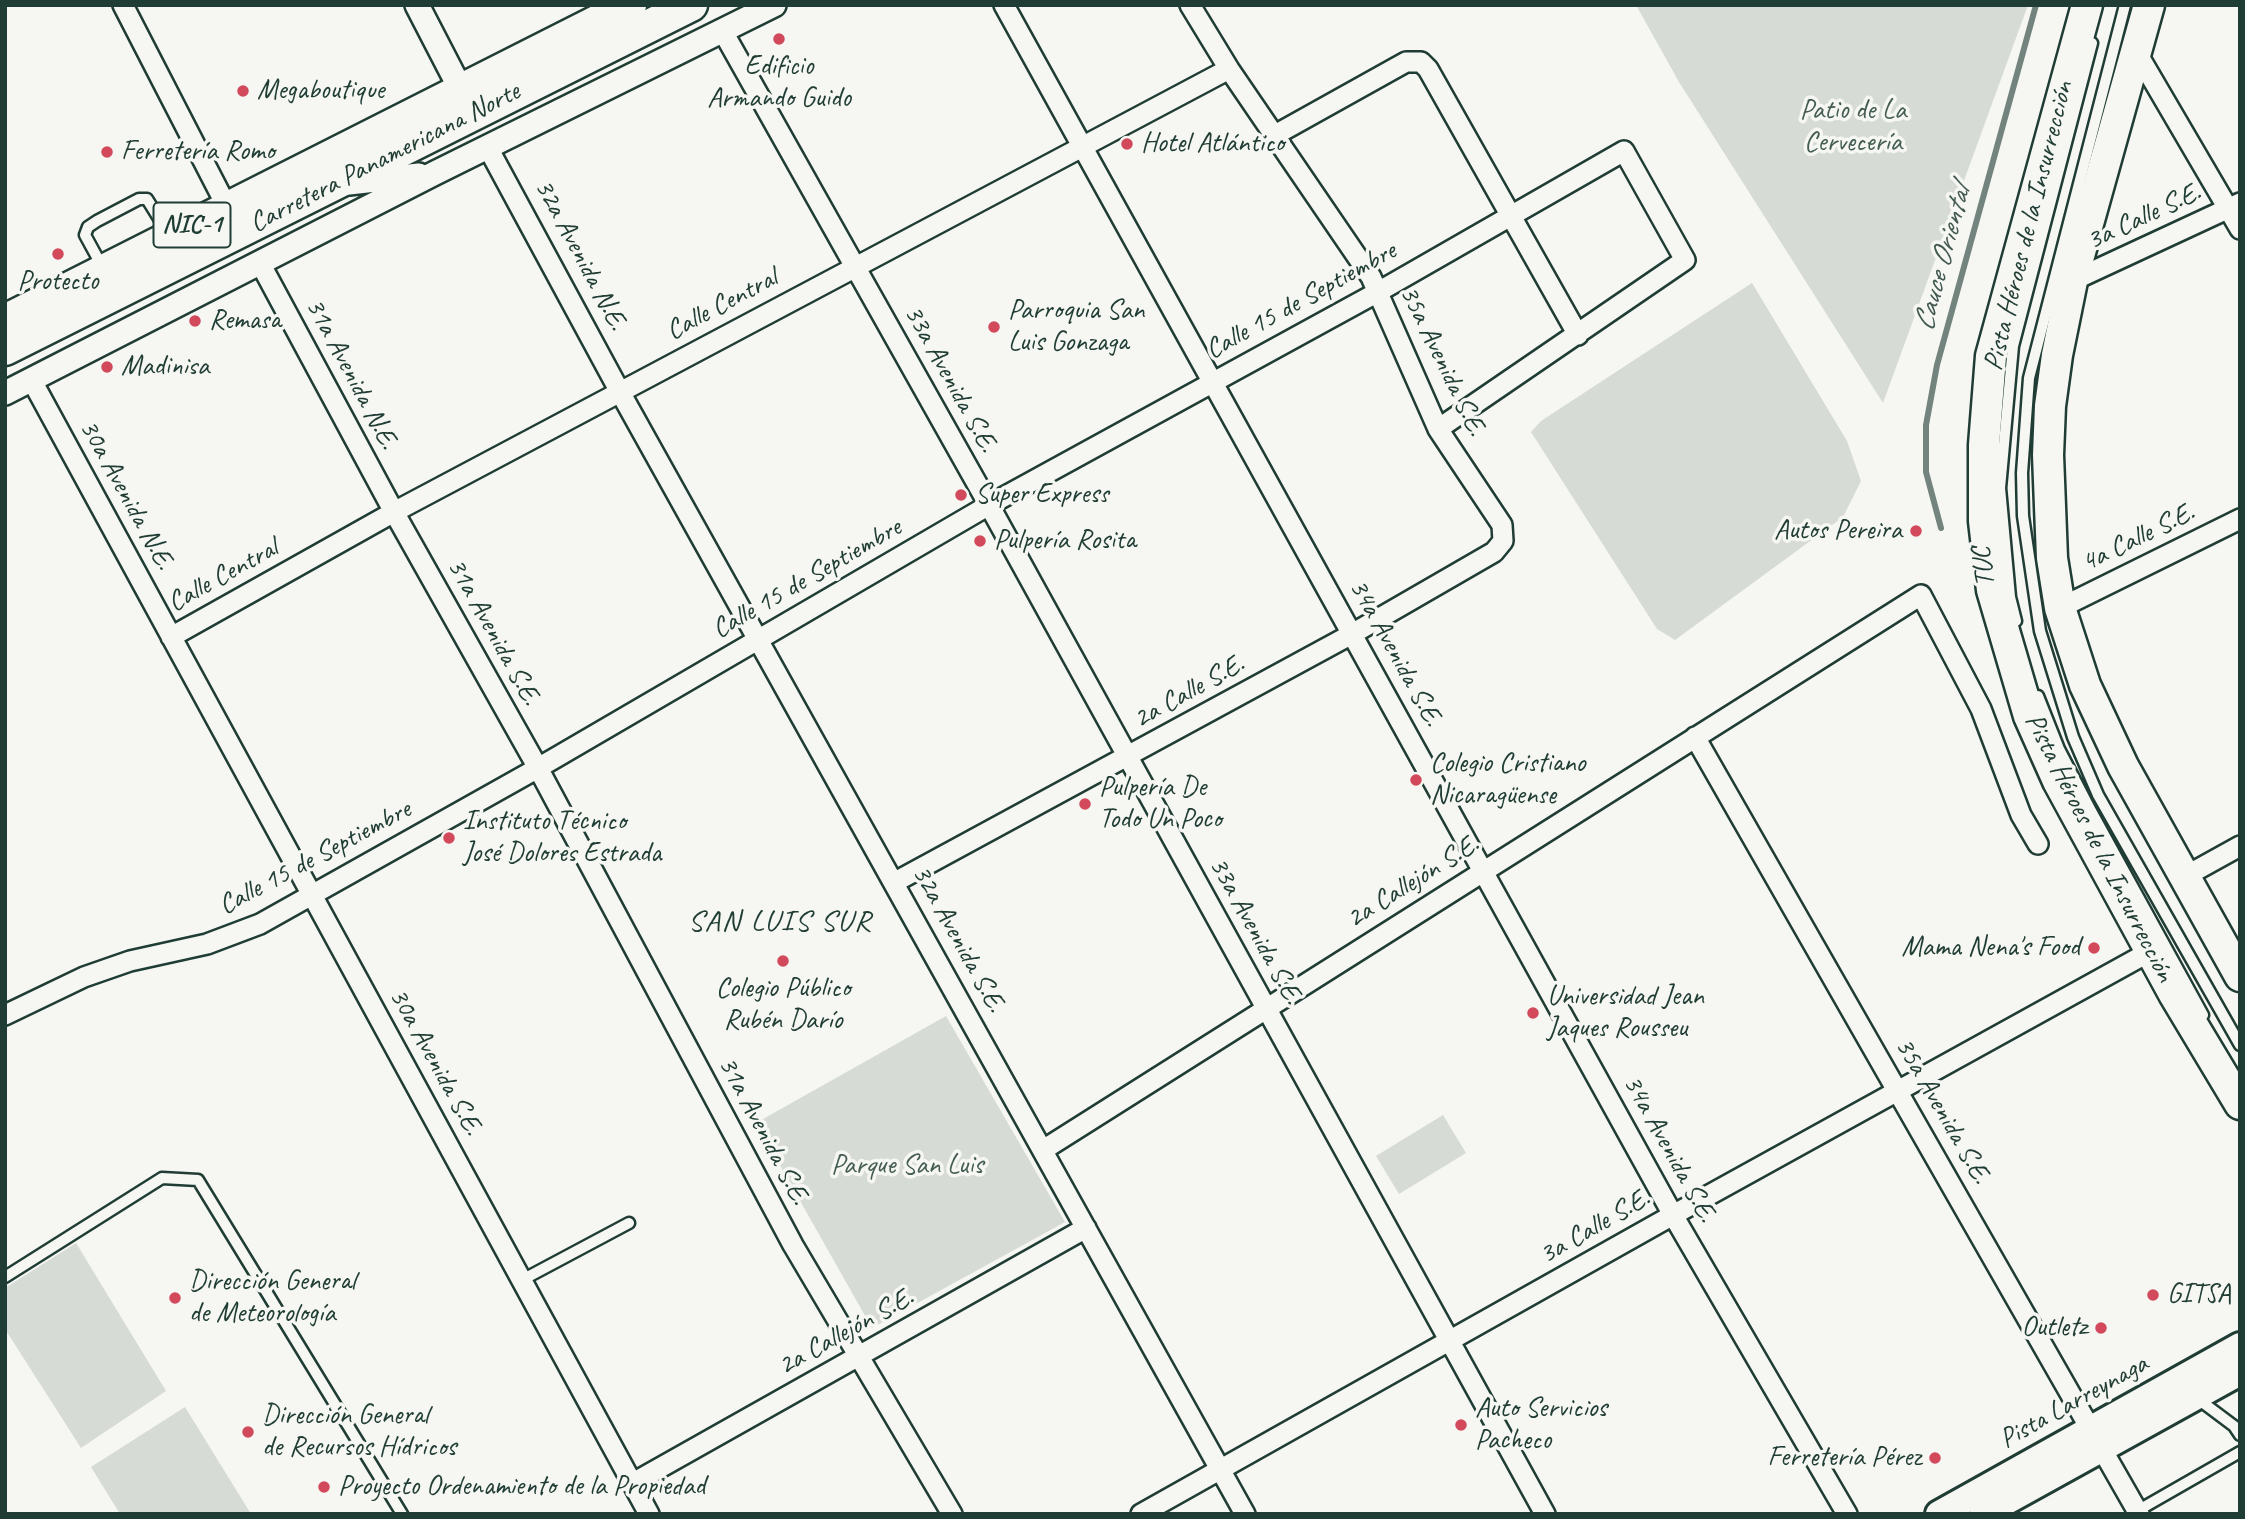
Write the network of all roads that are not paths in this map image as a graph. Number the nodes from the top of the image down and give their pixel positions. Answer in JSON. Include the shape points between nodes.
{"nodes":[{"id":1,"x":123,"y":5,"type":"edge"},
{"id":2,"x":417,"y":5,"type":"edge"},
{"id":3,"x":630,"y":5,"type":"edge"},
{"id":4,"x":691,"y":5,"type":"edge"},
{"id":5,"x":774,"y":5,"type":"edge"},
{"id":6,"x":1004,"y":5,"type":"edge"},
{"id":7,"x":1190,"y":5,"type":"edge"},
{"id":8,"x":2125,"y":5,"type":"edge"},
{"id":9,"x":2149,"y":5,"type":"edge"},
{"id":10,"x":2091,"y":17,"type":"edge"},
{"id":11,"x":722,"y":30,"type":"junction"},
{"id":12,"x":2137,"y":53,"type":"junction"},
{"id":13,"x":1229,"y":69,"type":"junction"},
{"id":14,"x":462,"y":92,"type":"junction"},
{"id":15,"x":1275,"y":135,"type":"junction"},
{"id":16,"x":487,"y":146,"type":"junction"},
{"id":17,"x":1083,"y":147,"type":"junction"},
{"id":18,"x":435,"y":173,"type":"junction"},
{"id":19,"x":328,"y":186,"type":"junction"},
{"id":20,"x":2234,"y":206,"type":"edge"},
{"id":21,"x":227,"y":207,"type":"junction"},
{"id":22,"x":1509,"y":216,"type":"junction"},
{"id":23,"x":2240,"y":229,"type":"edge"},
{"id":24,"x":170,"y":236,"type":"junction"},
{"id":25,"x":260,"y":262,"type":"junction"},
{"id":26,"x":854,"y":266,"type":"junction"},
{"id":27,"x":104,"y":270,"type":"junction"},
{"id":28,"x":2072,"y":281,"type":"junction"},
{"id":29,"x":1378,"y":292,"type":"junction"},
{"id":30,"x":5,"y":321,"type":"edge"},
{"id":31,"x":1578,"y":335,"type":"junction"},
{"id":32,"x":5,"y":349,"type":"edge"},
{"id":33,"x":31,"y":379,"type":"junction"},
{"id":34,"x":1213,"y":382,"type":"junction"},
{"id":35,"x":620,"y":392,"type":"junction"},
{"id":36,"x":5,"y":393,"type":"edge"},
{"id":37,"x":1438,"y":429,"type":"junction"},
{"id":38,"x":989,"y":505,"type":"junction"},
{"id":39,"x":394,"y":512,"type":"junction"},
{"id":40,"x":2240,"y":519,"type":"edge"},
{"id":41,"x":1503,"y":541,"type":"joint"},
{"id":42,"x":2060,"y":608,"type":"junction"},
{"id":43,"x":1352,"y":634,"type":"junction"},
{"id":44,"x":171,"y":637,"type":"junction"},
{"id":45,"x":2020,"y":637,"type":"dead end"},
{"id":46,"x":760,"y":639,"type":"junction"},
{"id":47,"x":2034,"y":685,"type":"dead end"},
{"id":48,"x":1695,"y":737,"type":"junction"},
{"id":49,"x":1127,"y":758,"type":"junction"},
{"id":50,"x":538,"y":768,"type":"junction"},
{"id":51,"x":2038,"y":844,"type":"dead end"},
{"id":52,"x":2240,"y":846,"type":"edge"},
{"id":53,"x":1483,"y":872,"type":"junction"},
{"id":54,"x":2184,"y":877,"type":"junction"},
{"id":55,"x":895,"y":883,"type":"junction"},
{"id":56,"x":312,"y":895,"type":"junction"},
{"id":57,"x":2151,"y":951,"type":"junction"},
{"id":58,"x":2240,"y":976,"type":"edge"},
{"id":59,"x":1266,"y":1009,"type":"junction"},
{"id":60,"x":5,"y":1015,"type":"edge"},
{"id":61,"x":2207,"y":1023,"type":"dead end"},
{"id":62,"x":2240,"y":1045,"type":"edge"},
{"id":63,"x":2233,"y":1069,"type":"dead end"},
{"id":64,"x":2240,"y":1081,"type":"edge"},
{"id":65,"x":1898,"y":1090,"type":"junction"},
{"id":66,"x":2240,"y":1104,"type":"edge"},
{"id":67,"x":1043,"y":1150,"type":"junction"},
{"id":68,"x":1672,"y":1215,"type":"junction"},
{"id":69,"x":629,"y":1223,"type":"dead end"},
{"id":70,"x":1086,"y":1228,"type":"junction"},
{"id":71,"x":5,"y":1277,"type":"edge"},
{"id":72,"x":522,"y":1280,"type":"junction"},
{"id":73,"x":1449,"y":1343,"type":"junction"},
{"id":74,"x":2240,"y":1346,"type":"edge"},
{"id":75,"x":860,"y":1357,"type":"junction"},
{"id":76,"x":2240,"y":1371,"type":"edge"},
{"id":77,"x":2194,"y":1396,"type":"junction"},
{"id":78,"x":2238,"y":1428,"type":"edge"},
{"id":79,"x":2096,"y":1438,"type":"junction"},
{"id":80,"x":2240,"y":1452,"type":"edge"},
{"id":81,"x":1220,"y":1470,"type":"junction"},
{"id":82,"x":633,"y":1483,"type":"junction"},
{"id":83,"x":2138,"y":1512,"type":"edge"},
{"id":84,"x":402,"y":1514,"type":"edge"},
{"id":85,"x":649,"y":1514,"type":"edge"},
{"id":86,"x":953,"y":1514,"type":"edge"},
{"id":87,"x":1141,"y":1514,"type":"edge"},
{"id":88,"x":1245,"y":1514,"type":"edge"},
{"id":89,"x":1545,"y":1514,"type":"edge"},
{"id":90,"x":1847,"y":1514,"type":"edge"},
{"id":91,"x":1938,"y":1514,"type":"edge"},
{"id":92,"x":1983,"y":1514,"type":"edge"}],
"edges":[{"from":1,"to":21,"type":"street"},
{"from":2,"to":14,"type":"street"},
{"from":3,"to":14,"type":"highway","name":"Carretera Panamericana Norte","number":"NIC-1"},
{"from":4,"to":19,"type":"highway","name":"Carretera Panamericana Norte","number":"NIC-1"},
{"from":5,"to":11,"type":"street"},
{"from":6,"to":17,"type":"street","name":"34a Avenida S.E."},
{"from":7,"to":13,"type":"street","name":"35a Avenida S.E."},
{"from":8,"to":62,"type":"lane","name":"TUC","via":[[2029,378],[2023,516],[2040,631],[2073,737],[2104,807]]},
{"from":9,"to":12,"type":"main road","name":"Pista Héroes de la Insurrección"},
{"from":10,"to":45,"type":"lane","name":"TUC","via":[[2009,372],[2000,488],[2010,597]]},
{"from":10,"to":57,"type":"main road","name":"Pista Héroes de la Insurrección","via":[[1991,356],[1984,521],[1992,590],[2029,716],[2058,780]]},
{"from":11,"to":16,"type":"street"},
{"from":11,"to":26,"type":"street","name":"33a Avenida S.E."},
{"from":12,"to":20,"type":"street"},
{"from":12,"to":28,"type":"main road","name":"Pista Héroes de la Insurrección"},
{"from":13,"to":15,"type":"street","name":"35a Avenida S.E."},
{"from":13,"to":17,"type":"street","name":"Calle Central"},
{"from":14,"to":21,"type":"highway","name":"Carretera Panamericana Norte","number":"NIC-1"},
{"from":15,"to":22,"type":"street","via":[[1406,62],[1421,62]]},
{"from":15,"to":29,"type":"street","name":"35a Avenida S.E."},
{"from":16,"to":18,"type":"street"},
{"from":16,"to":35,"type":"street","name":"32a Avenida N.E."},
{"from":17,"to":26,"type":"street","name":"Calle Central"},
{"from":17,"to":34,"type":"street","name":"34a Avenida S.E."},
{"from":18,"to":19,"type":"street"},
{"from":18,"to":25,"type":"street"},
{"from":19,"to":32,"type":"highway","name":"Carretera Panamericana Norte","number":"NIC-1"},
{"from":20,"to":23,"type":"street"},
{"from":20,"to":28,"type":"street","name":"3a Calle S.E."},
{"from":21,"to":24,"type":"highway","name":"Carretera Panamericana Norte","number":"NIC-1"},
{"from":22,"to":29,"type":"street","name":"Calle 15 de Septiembre"},
{"from":22,"to":31,"type":"street"},
{"from":22,"to":31,"type":"street","name":"Calle 15 de Septiembre","via":[[1619,152],[1628,155],[1685,260]]},
{"from":24,"to":27,"type":"highway","name":"Carretera Panamericana Norte","number":"NIC-1"},
{"from":24,"to":27,"type":"lane","via":[[152,202],[139,199],[88,227],[85,235]]},
{"from":25,"to":33,"type":"street"},
{"from":25,"to":39,"type":"street","name":"31a Avenida N.E."},
{"from":26,"to":35,"type":"street","name":"Calle Central"},
{"from":26,"to":38,"type":"street","name":"33a Avenida S.E."},
{"from":27,"to":30,"type":"highway","name":"Carretera Panamericana Norte","number":"NIC-1"},
{"from":28,"to":42,"type":"main road","name":"Pista Héroes de la Insurrección","via":[[2050,406],[2049,514]]},
{"from":29,"to":34,"type":"street","name":"Calle 15 de Septiembre"},
{"from":29,"to":37,"type":"street","name":"35a Avenida S.E."},
{"from":31,"to":37,"type":"street"},
{"from":33,"to":36,"type":"street"},
{"from":33,"to":44,"type":"street","name":"30a Avenida N.E."},
{"from":34,"to":38,"type":"street","name":"Calle 15 de Septiembre"},
{"from":34,"to":43,"type":"street","name":"34a Avenida S.E."},
{"from":35,"to":39,"type":"street","name":"Calle Central"},
{"from":35,"to":46,"type":"street","name":"32a Avenida S.E."},
{"from":37,"to":41,"type":"street","name":"35a Avenida S.E.","via":[[1502,525]]},
{"from":38,"to":46,"type":"street","name":"Calle 15 de Septiembre"},
{"from":38,"to":49,"type":"street","name":"33a Avenida S.E."},
{"from":39,"to":44,"type":"street","name":"Calle Central"},
{"from":39,"to":50,"type":"street","name":"31a Avenida S.E."},
{"from":40,"to":42,"type":"street","name":"4a Calle S.E."},
{"from":41,"to":43,"type":"street","name":"2a Calle S.E.","via":[[1493,552]]},
{"from":42,"to":54,"type":"main road","name":"Pista Héroes de la Insurrección","via":[[2085,685]]},
{"from":43,"to":49,"type":"street","name":"2a Calle S.E."},
{"from":43,"to":53,"type":"street","name":"34a Avenida S.E."},
{"from":44,"to":56,"type":"street","name":"30a Avenida S.E."},
{"from":46,"to":50,"type":"street","name":"Calle 15 de Septiembre"},
{"from":46,"to":55,"type":"street","name":"32a Avenida S.E."},
{"from":47,"to":61,"type":"lane","via":[[2059,749]]},
{"from":48,"to":51,"type":"street","name":"2a Callejón S.E.","via":[[1920,595],[1981,709],[2021,815]]},
{"from":48,"to":53,"type":"street","name":"2a Callejón S.E."},
{"from":48,"to":65,"type":"street","name":"35a Avenida S.E."},
{"from":49,"to":55,"type":"street","name":"2a Calle S.E."},
{"from":49,"to":59,"type":"street","name":"33a Avenida S.E."},
{"from":50,"to":56,"type":"street","name":"Calle 15 de Septiembre"},
{"from":50,"to":75,"type":"street","name":"31a Avenida S.E.","via":[[742,1152]]},
{"from":52,"to":54,"type":"street"},
{"from":53,"to":59,"type":"street","name":"2a Callejón S.E."},
{"from":53,"to":68,"type":"street","name":"34a Avenida S.E."},
{"from":54,"to":58,"type":"main road","name":"Pista Héroes de la Insurrección"},
{"from":55,"to":67,"type":"street","name":"32a Avenida S.E."},
{"from":56,"to":60,"type":"street","name":"Calle 15 de Septiembre","via":[[261,923],[207,944],[130,961],[84,977]]},
{"from":56,"to":72,"type":"street","name":"30a Avenida S.E."},
{"from":57,"to":65,"type":"street","name":"3a Calle S.E."},
{"from":57,"to":66,"type":"main road","name":"Pista Héroes de la Insurrección"},
{"from":59,"to":67,"type":"street","name":"2a Callejón S.E."},
{"from":59,"to":73,"type":"street","name":"33a Avenida S.E."},
{"from":63,"to":64,"type":"lane"},
{"from":65,"to":68,"type":"street","name":"3a Calle S.E."},
{"from":65,"to":79,"type":"street","name":"35a Avenida S.E."},
{"from":67,"to":70,"type":"street","name":"32a Avenida S.E."},
{"from":68,"to":73,"type":"street","name":"3a Calle S.E."},
{"from":68,"to":90,"type":"street","name":"34a Avenida S.E."},
{"from":69,"to":72,"type":"lane"},
{"from":70,"to":75,"type":"street","name":"2a Callejón S.E."},
{"from":70,"to":81,"type":"street","name":"32a Avenida S.E."},
{"from":71,"to":84,"type":"lane","via":[[162,1178],[198,1180]]},
{"from":72,"to":82,"type":"street","name":"30a Avenida S.E."},
{"from":73,"to":81,"type":"street","name":"3a Calle S.E."},
{"from":73,"to":89,"type":"street","name":"33a Avenida S.E."},
{"from":74,"to":79,"type":"main road","name":"Pista Larreynaga"},
{"from":75,"to":82,"type":"street","name":"2a Callejón S.E."},
{"from":75,"to":86,"type":"street","name":"31a Avenida S.E."},
{"from":76,"to":77,"type":"main road","name":"Pista Larreynaga"},
{"from":77,"to":78,"type":"lane"},
{"from":77,"to":79,"type":"main road","name":"Pista Larreynaga"},
{"from":79,"to":83,"type":"street","name":"35a Avenida S.E."},
{"from":79,"to":91,"type":"main road","name":"Pista Larreynaga"},
{"from":79,"to":92,"type":"main road","name":"Pista Larreynaga"},
{"from":80,"to":83,"type":"lane"},
{"from":81,"to":87,"type":"street","name":"3a Calle S.E."},
{"from":81,"to":88,"type":"street","name":"32a Avenida S.E."},
{"from":82,"to":85,"type":"street","name":"30a Avenida S.E."}]}
